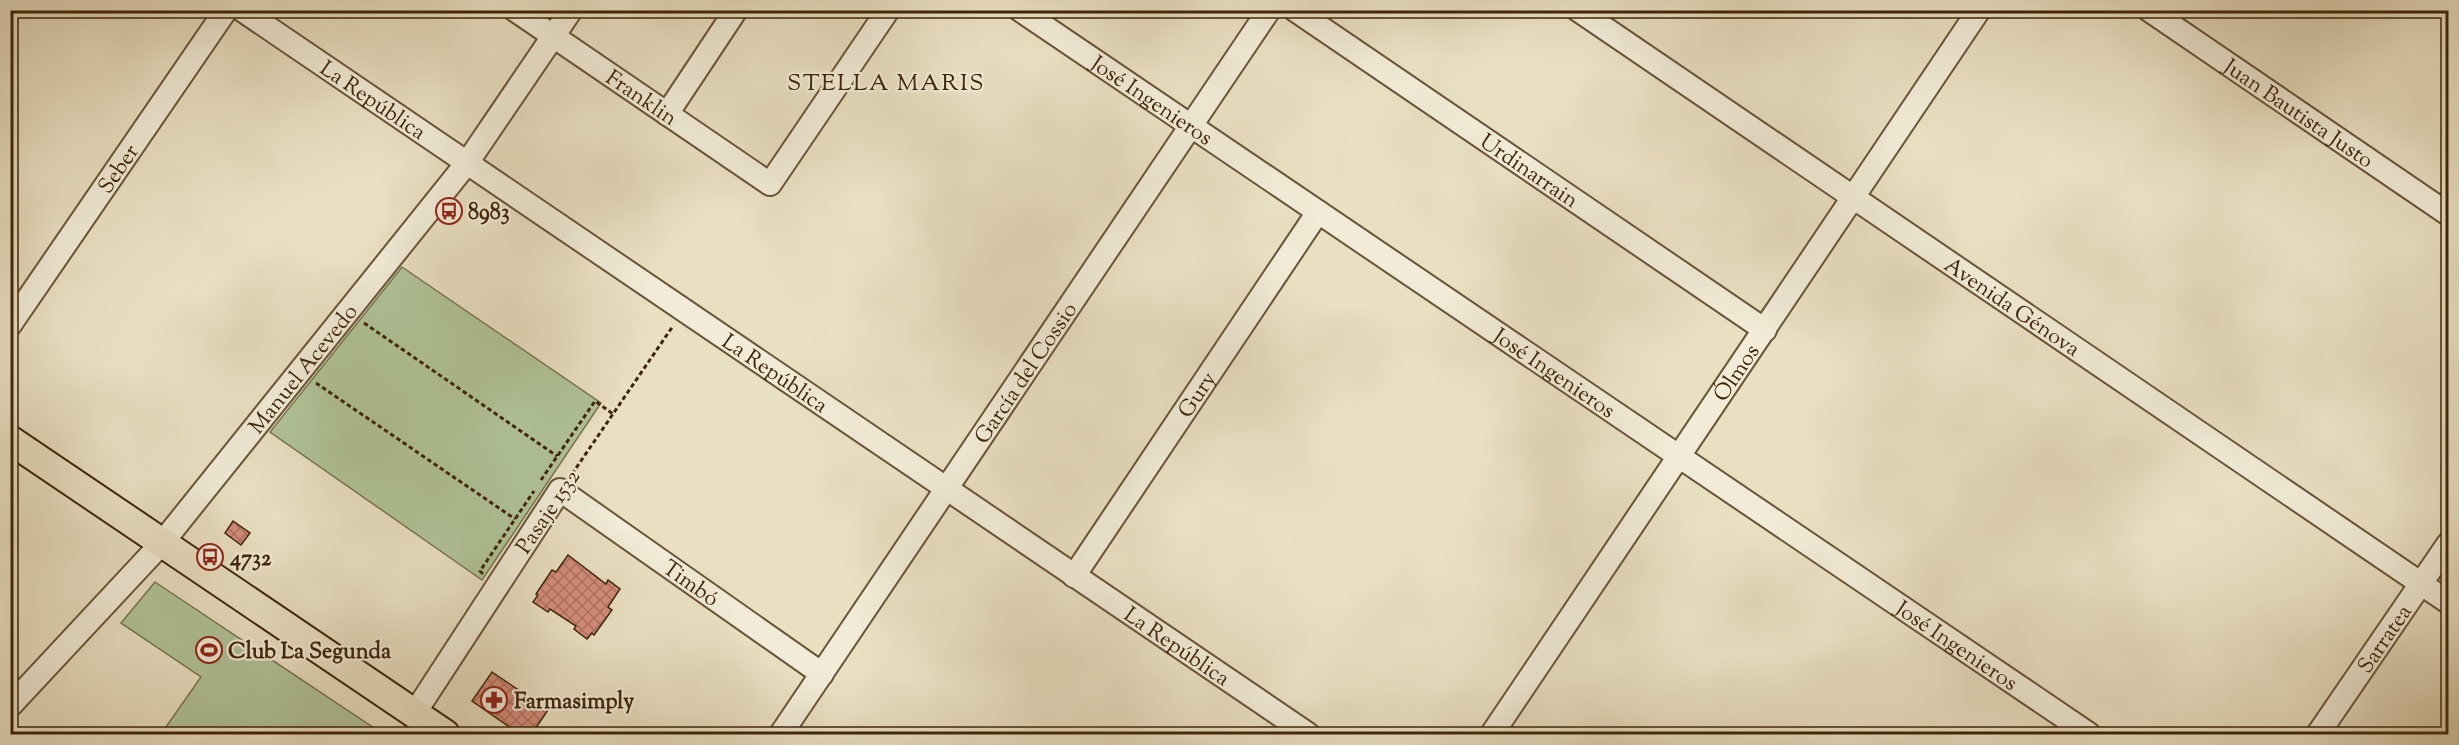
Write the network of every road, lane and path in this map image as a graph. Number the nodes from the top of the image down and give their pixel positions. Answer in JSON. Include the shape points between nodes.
{"nodes":[{"id":1,"x":226,"y":10,"type":"edge"},
{"id":2,"x":242,"y":10,"type":"edge"},
{"id":3,"x":515,"y":10,"type":"edge"},
{"id":4,"x":571,"y":10,"type":"edge"},
{"id":5,"x":736,"y":10,"type":"edge"},
{"id":6,"x":888,"y":10,"type":"edge"},
{"id":7,"x":1020,"y":10,"type":"edge"},
{"id":8,"x":1269,"y":10,"type":"edge"},
{"id":9,"x":1295,"y":10,"type":"edge"},
{"id":10,"x":1578,"y":10,"type":"edge"},
{"id":11,"x":1979,"y":10,"type":"edge"},
{"id":12,"x":2149,"y":10,"type":"edge"},
{"id":13,"x":553,"y":36,"type":"junction"},
{"id":14,"x":667,"y":114,"type":"junction"},
{"id":15,"x":1191,"y":126,"type":"junction"},
{"id":16,"x":467,"y":163,"type":"junction"},
{"id":17,"x":1853,"y":197,"type":"junction"},
{"id":18,"x":1318,"y":212,"type":"junction"},
{"id":19,"x":2448,"y":214,"type":"edge"},
{"id":20,"x":683,"y":310,"type":"junction"},
{"id":21,"x":348,"y":312,"type":"junction"},
{"id":22,"x":10,"y":325,"type":"edge"},
{"id":23,"x":1765,"y":330,"type":"junction"},
{"id":24,"x":315,"y":382,"type":"dead end"},
{"id":25,"x":10,"y":440,"type":"edge"},
{"id":26,"x":556,"y":456,"type":"dead end"},
{"id":27,"x":1679,"y":457,"type":"junction"},
{"id":28,"x":947,"y":489,"type":"junction"},
{"id":29,"x":560,"y":490,"type":"junction"},
{"id":30,"x":515,"y":519,"type":"dead end"},
{"id":31,"x":162,"y":543,"type":"junction"},
{"id":32,"x":2448,"y":544,"type":"edge"},
{"id":33,"x":1074,"y":576,"type":"junction"},
{"id":34,"x":2421,"y":584,"type":"junction"},
{"id":35,"x":2448,"y":602,"type":"edge"},
{"id":36,"x":822,"y":674,"type":"junction"},
{"id":37,"x":10,"y":706,"type":"edge"},
{"id":38,"x":414,"y":714,"type":"junction"},
{"id":39,"x":445,"y":735,"type":"edge"},
{"id":40,"x":781,"y":735,"type":"edge"},
{"id":41,"x":1308,"y":735,"type":"edge"},
{"id":42,"x":1492,"y":735,"type":"edge"},
{"id":43,"x":2089,"y":735,"type":"edge"},
{"id":44,"x":2318,"y":735,"type":"edge"}],
"edges":[{"from":1,"to":22,"type":"street","name":"Seber"},
{"from":2,"to":16,"type":"street","name":"La República"},
{"from":3,"to":13,"type":"street","name":"Franklin"},
{"from":4,"to":13,"type":"street","name":"Manuel Acevedo"},
{"from":5,"to":14,"type":"street"},
{"from":6,"to":14,"type":"street","name":"Franklin","via":[[770,184]]},
{"from":7,"to":15,"type":"street","name":"José Ingenieros"},
{"from":8,"to":15,"type":"street","name":"García del Cossio"},
{"from":9,"to":23,"type":"street","name":"Urdinarrain"},
{"from":10,"to":17,"type":"street","name":"Avenida Génova"},
{"from":11,"to":17,"type":"street","name":"Ólmos"},
{"from":12,"to":19,"type":"street","name":"Juan Bautista Justo"},
{"from":13,"to":14,"type":"street","name":"Franklin"},
{"from":13,"to":16,"type":"street","name":"Manuel Acevedo"},
{"from":15,"to":18,"type":"street","name":"José Ingenieros"},
{"from":15,"to":28,"type":"street","name":"García del Cossio"},
{"from":16,"to":20,"type":"street","name":"La República"},
{"from":16,"to":21,"type":"street","name":"Manuel Acevedo"},
{"from":17,"to":23,"type":"street","name":"Ólmos"},
{"from":17,"to":34,"type":"street","name":"Avenida Génova"},
{"from":18,"to":27,"type":"street","name":"José Ingenieros"},
{"from":18,"to":33,"type":"street","name":"Gury"},
{"from":20,"to":28,"type":"street","name":"La República"},
{"from":20,"to":29,"type":"path","name":"Pasaje 1532"},
{"from":21,"to":26,"type":"path"},
{"from":21,"to":31,"type":"street","name":"Manuel Acevedo"},
{"from":23,"to":27,"type":"street","name":"Ólmos"},
{"from":24,"to":30,"type":"path"},
{"from":25,"to":31,"type":"main road"},
{"from":27,"to":42,"type":"street","name":"Ólmos"},
{"from":27,"to":43,"type":"street","name":"José Ingenieros"},
{"from":28,"to":33,"type":"street","name":"La República"},
{"from":28,"to":36,"type":"street","name":"García del Cossio"},
{"from":29,"to":36,"type":"street","name":"Timbó"},
{"from":29,"to":38,"type":"street","name":"Pasaje 1532"},
{"from":31,"to":37,"type":"street","name":"Manuel Acevedo"},
{"from":31,"to":38,"type":"main road"},
{"from":32,"to":34,"type":"street","name":"Sarratea"},
{"from":33,"to":41,"type":"street","name":"La República"},
{"from":34,"to":35,"type":"street","name":"Avenida Génova"},
{"from":34,"to":44,"type":"street","name":"Sarratea"},
{"from":36,"to":40,"type":"street","name":"García del Cossio"},
{"from":38,"to":39,"type":"main road"}]}
